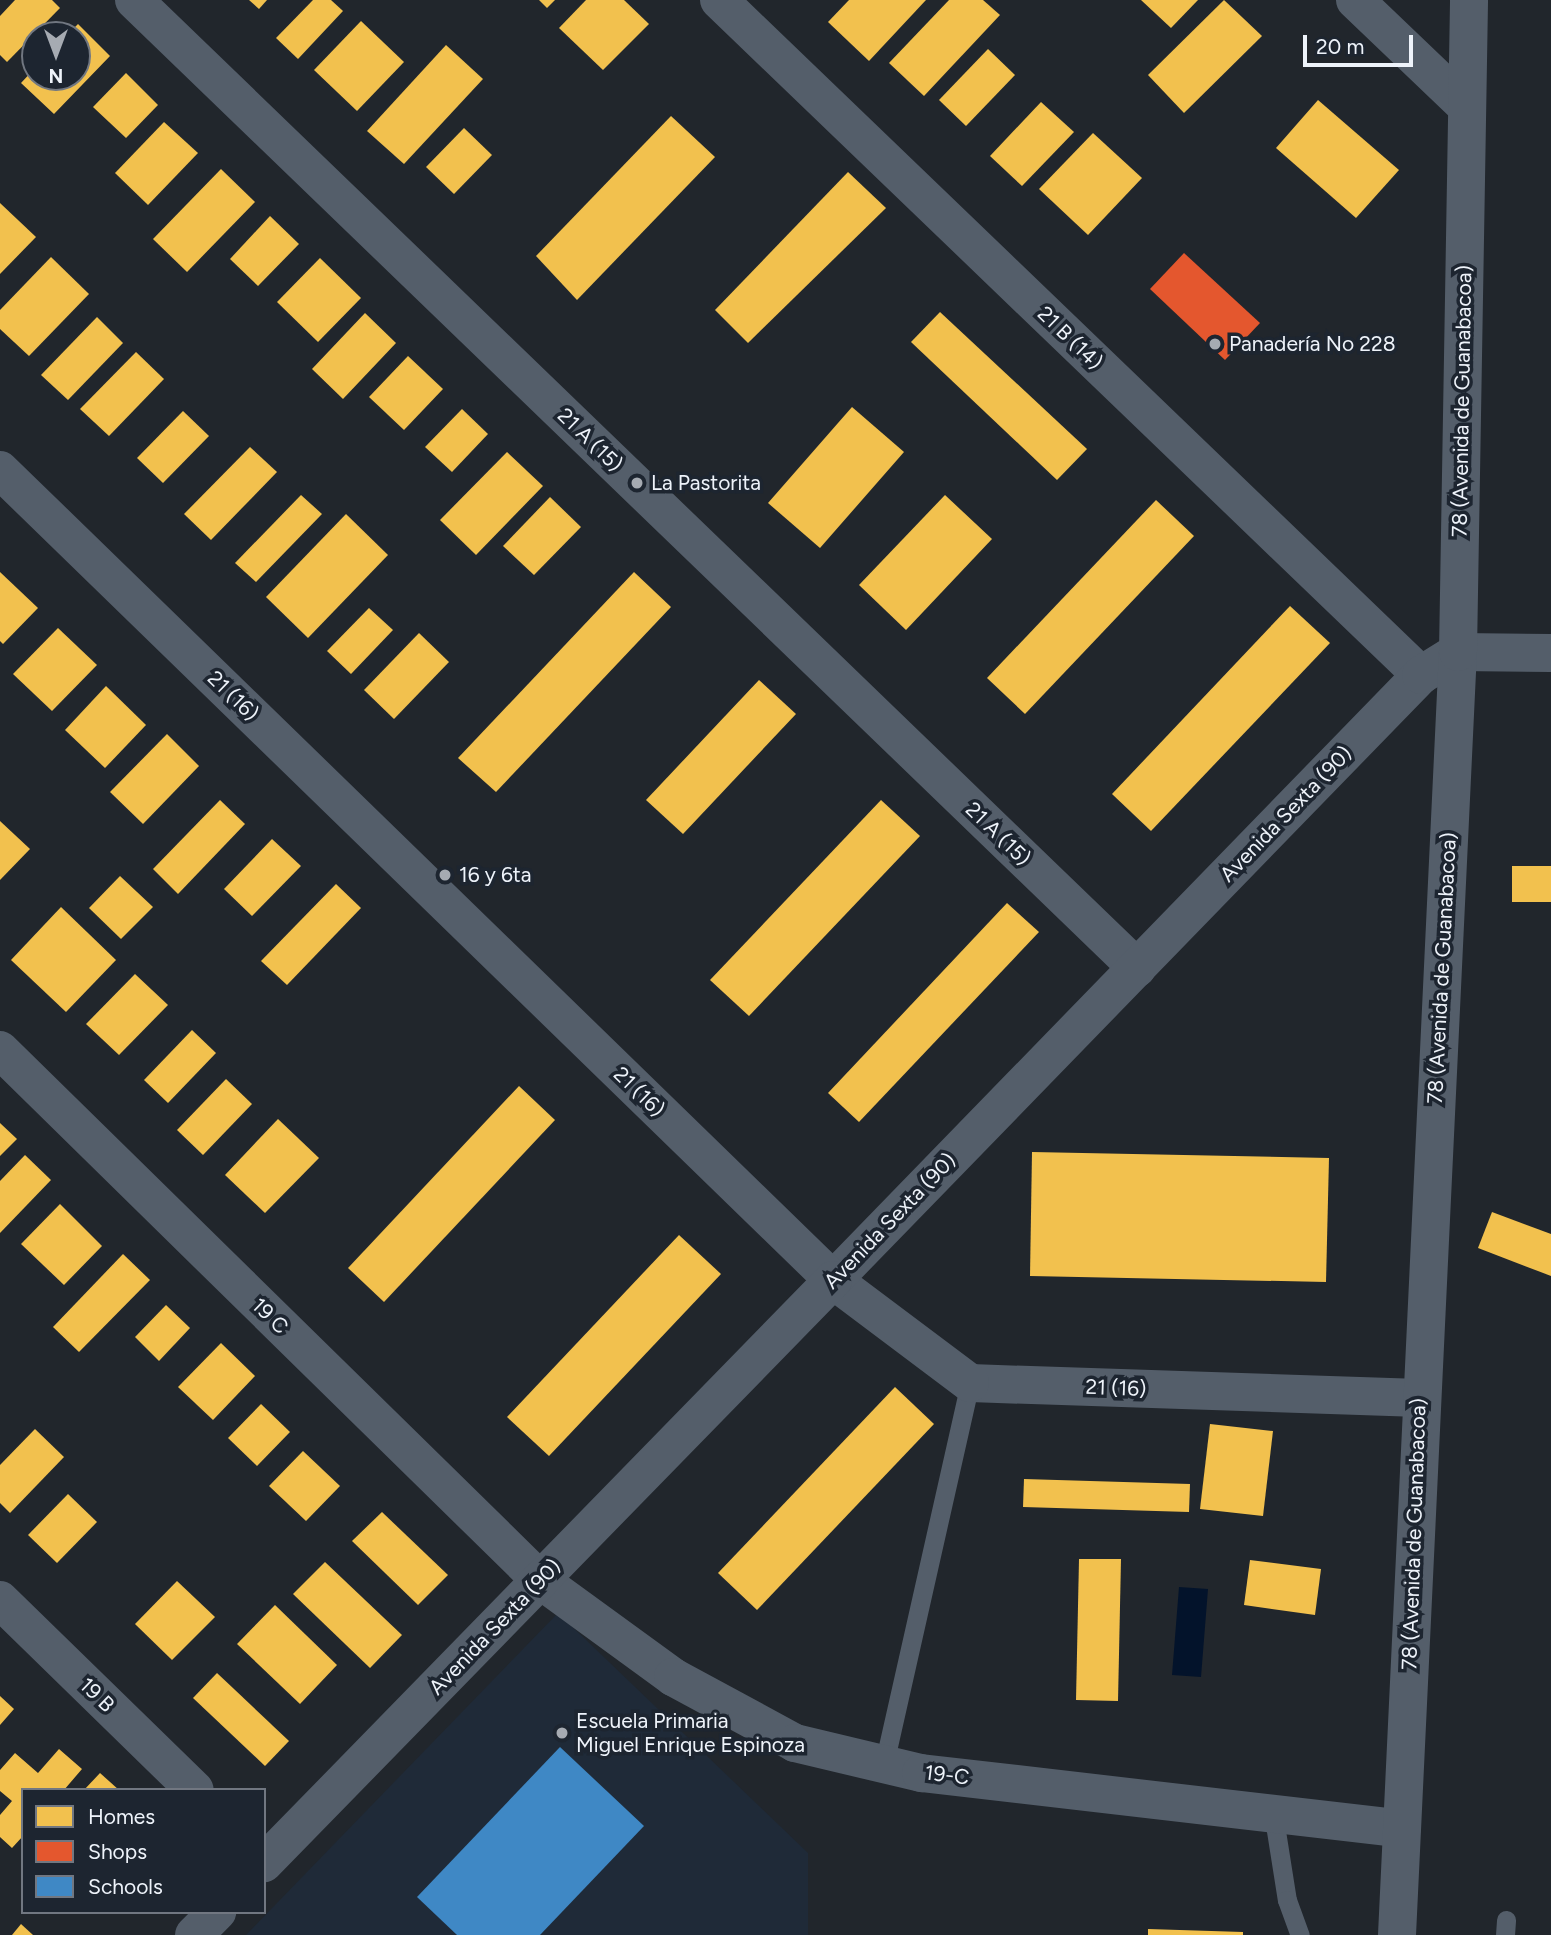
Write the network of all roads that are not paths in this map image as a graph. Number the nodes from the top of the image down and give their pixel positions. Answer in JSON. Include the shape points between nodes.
{"nodes":[{"id":1,"x":134,"y":0,"type":"edge"},
{"id":2,"x":719,"y":0,"type":"edge"},
{"id":3,"x":1355,"y":0,"type":"edge"},
{"id":4,"x":1469,"y":0,"type":"edge"},
{"id":5,"x":1466,"y":106,"type":"junction"},
{"id":6,"x":0,"y":470,"type":"edge"},
{"id":7,"x":1458,"y":652,"type":"junction"},
{"id":8,"x":1551,"y":653,"type":"edge"},
{"id":9,"x":1421,"y":675,"type":"junction"},
{"id":10,"x":1137,"y":968,"type":"junction"},
{"id":11,"x":0,"y":1050,"type":"edge"},
{"id":12,"x":833,"y":1280,"type":"junction"},
{"id":13,"x":970,"y":1383,"type":"junction"},
{"id":14,"x":1420,"y":1398,"type":"junction"},
{"id":15,"x":540,"y":1580,"type":"junction"},
{"id":16,"x":0,"y":1600,"type":"edge"},
{"id":17,"x":884,"y":1764,"type":"junction"},
{"id":18,"x":193,"y":1788,"type":"edge"},
{"id":19,"x":1273,"y":1812,"type":"junction"},
{"id":20,"x":1402,"y":1829,"type":"junction"},
{"id":21,"x":266,"y":1859,"type":"edge"},
{"id":22,"x":214,"y":1914,"type":"edge"},
{"id":23,"x":194,"y":1935,"type":"edge"},
{"id":24,"x":1300,"y":1935,"type":"edge"},
{"id":25,"x":1397,"y":1935,"type":"edge"}],
"edges":[{"from":1,"to":10,"type":"street","name":"21 A (15)"},
{"from":2,"to":9,"type":"street","name":"21 B (14)"},
{"from":3,"to":5,"type":"street"},
{"from":4,"to":5,"type":"street","name":"78 (Avenida de Guanabacoa)"},
{"from":5,"to":7,"type":"street","name":"78 (Avenida de Guanabacoa)"},
{"from":6,"to":12,"type":"street","name":"21 (16)"},
{"from":7,"to":8,"type":"street"},
{"from":7,"to":9,"type":"street","name":"Avenida Sexta (90)"},
{"from":7,"to":14,"type":"street","name":"78 (Avenida de Guanabacoa)"},
{"from":9,"to":10,"type":"street","name":"Avenida Sexta (90)"},
{"from":10,"to":12,"type":"street","name":"Avenida Sexta (90)"},
{"from":11,"to":15,"type":"street","name":"19 C"},
{"from":12,"to":13,"type":"street","name":"21 (16)"},
{"from":12,"to":15,"type":"street","name":"Avenida Sexta (90)"},
{"from":13,"to":14,"type":"street","name":"21 (16)"},
{"from":13,"to":17,"type":"lane"},
{"from":14,"to":20,"type":"street","name":"78 (Avenida de Guanabacoa)"},
{"from":15,"to":17,"type":"street","name":"19-C","via":[[673,1677],[795,1743]]},
{"from":15,"to":21,"type":"street","name":"Avenida Sexta (90)"},
{"from":16,"to":18,"type":"street","name":"19 B"},
{"from":17,"to":19,"type":"street","name":"19-C","via":[[921,1773]]},
{"from":19,"to":20,"type":"street","name":"19-C"},
{"from":19,"to":24,"type":"lane","via":[[1287,1900]]},
{"from":20,"to":25,"type":"street","name":"78 (Avenida de Guanabacoa)"},
{"from":22,"to":23,"type":"street"}]}
